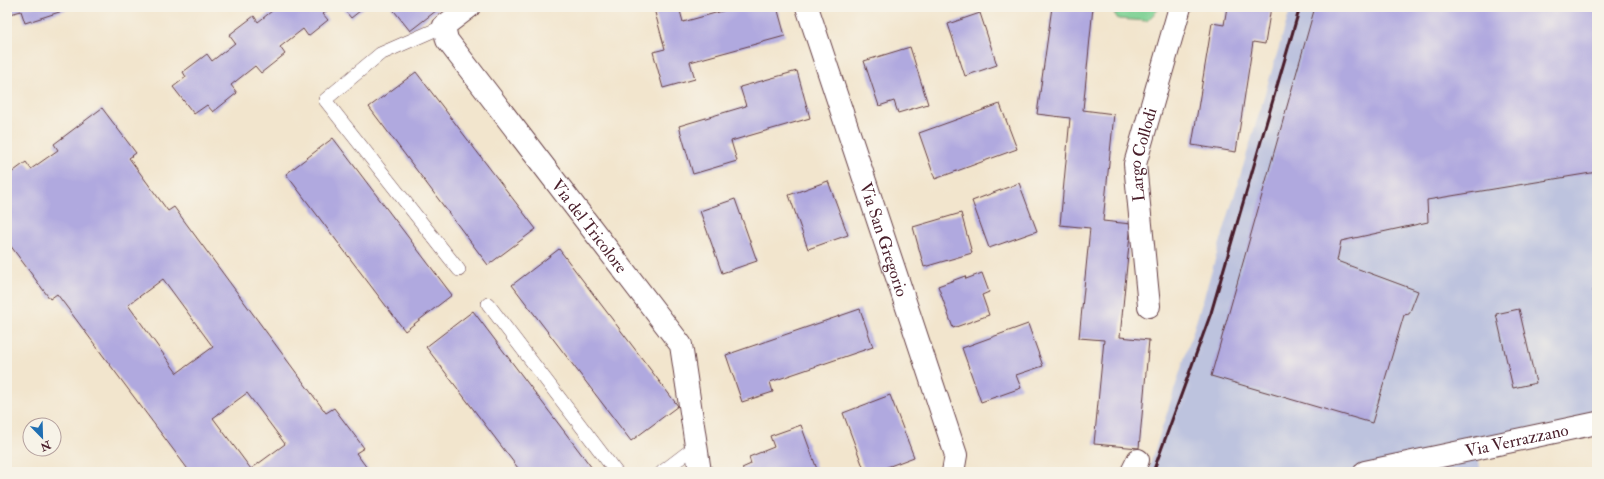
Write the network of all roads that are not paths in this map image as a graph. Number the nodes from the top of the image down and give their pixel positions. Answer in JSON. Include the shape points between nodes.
{"nodes":[{"id":1,"x":469,"y":7,"type":"edge"},
{"id":2,"x":808,"y":7,"type":"edge"},
{"id":3,"x":1180,"y":7,"type":"edge"},
{"id":4,"x":444,"y":26,"type":"junction"},
{"id":5,"x":459,"y":270,"type":"dead end"},
{"id":6,"x":488,"y":304,"type":"dead end"},
{"id":7,"x":1149,"y":306,"type":"dead end"},
{"id":8,"x":1597,"y":423,"type":"edge"},
{"id":9,"x":696,"y":446,"type":"junction"},
{"id":10,"x":616,"y":472,"type":"edge"},
{"id":11,"x":662,"y":472,"type":"edge"},
{"id":12,"x":700,"y":472,"type":"edge"},
{"id":13,"x":953,"y":472,"type":"edge"},
{"id":14,"x":1365,"y":472,"type":"edge"}],
"edges":[{"from":1,"to":4,"type":"street"},
{"from":2,"to":13,"type":"street","name":"Via San Gregorio","via":[[956,455]]},
{"from":3,"to":7,"type":"street","name":"Largo Collodi","via":[[1136,164]]},
{"from":4,"to":5,"type":"lane","via":[[380,54],[325,100]]},
{"from":4,"to":9,"type":"street","name":"Via del Tricolore","via":[[447,40],[681,345]]},
{"from":6,"to":10,"type":"lane"},
{"from":8,"to":14,"type":"street","name":"Via Verrazzano"},
{"from":9,"to":11,"type":"lane"},
{"from":9,"to":12,"type":"street","name":"Via del Tricolore"}]}
